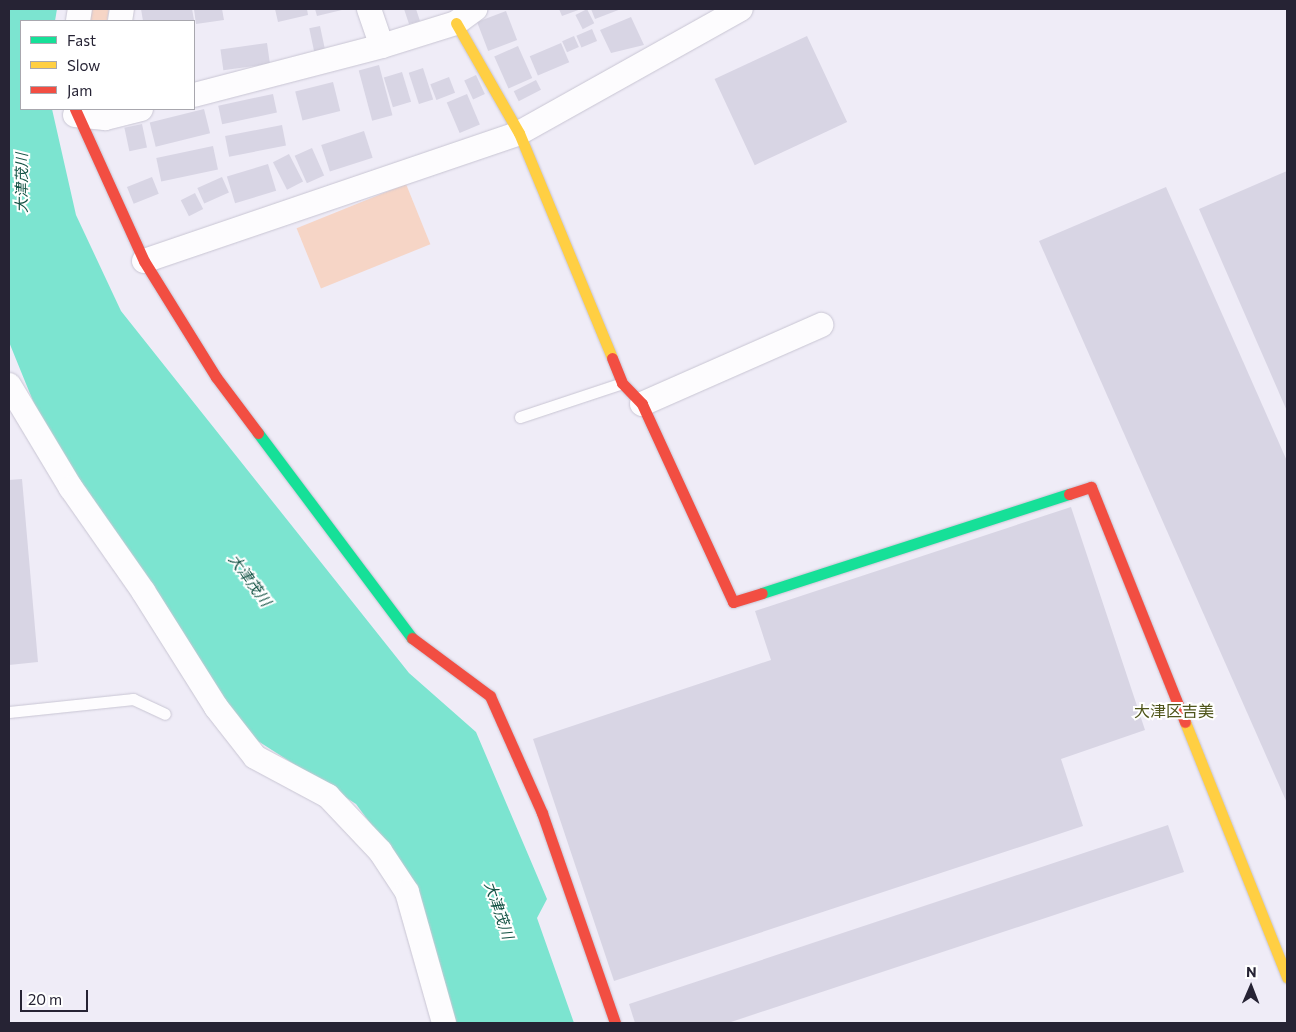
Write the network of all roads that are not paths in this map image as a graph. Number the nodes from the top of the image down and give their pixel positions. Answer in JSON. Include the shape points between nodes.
{"nodes":[{"id":1,"x":369,"y":9,"type":"edge"},
{"id":2,"x":475,"y":9,"type":"edge"},
{"id":3,"x":741,"y":9,"type":"edge"},
{"id":4,"x":456,"y":23,"type":"junction"},
{"id":5,"x":382,"y":46,"type":"junction"},
{"id":6,"x":195,"y":95,"type":"edge"},
{"id":7,"x":132,"y":110,"type":"edge"},
{"id":8,"x":75,"y":112,"type":"edge"},
{"id":9,"x":106,"y":113,"type":"edge"},
{"id":10,"x":519,"y":133,"type":"junction"},
{"id":11,"x":144,"y":260,"type":"junction"},
{"id":12,"x":821,"y":324,"type":"dead end"},
{"id":13,"x":622,"y":383,"type":"junction"},
{"id":14,"x":9,"y":384,"type":"edge"},
{"id":15,"x":642,"y":404,"type":"junction"},
{"id":16,"x":520,"y":417,"type":"dead end"},
{"id":17,"x":9,"y":712,"type":"edge"},
{"id":18,"x":165,"y":714,"type":"dead end"},
{"id":19,"x":1287,"y":977,"type":"edge"},
{"id":20,"x":444,"y":1023,"type":"edge"},
{"id":21,"x":615,"y":1023,"type":"edge"}],
"edges":[{"from":1,"to":5,"type":"street"},
{"from":2,"to":4,"type":"street"},
{"from":3,"to":10,"type":"street"},
{"from":4,"to":5,"type":"street"},
{"from":4,"to":10,"type":"street"},
{"from":5,"to":6,"type":"street"},
{"from":7,"to":9,"type":"street"},
{"from":8,"to":9,"type":"street"},
{"from":8,"to":11,"type":"street"},
{"from":10,"to":11,"type":"street"},
{"from":10,"to":13,"type":"street"},
{"from":11,"to":21,"type":"street","via":[[216,377],[414,641],[490,696],[542,812]]},
{"from":12,"to":15,"type":"street"},
{"from":13,"to":15,"type":"street"},
{"from":13,"to":16,"type":"lane"},
{"from":14,"to":20,"type":"street","via":[[71,488],[143,591],[216,707],[250,750],[328,796],[380,851],[407,892]]},
{"from":15,"to":19,"type":"street","via":[[733,602],[1091,487]]},
{"from":17,"to":18,"type":"lane","via":[[133,699]]}]}
